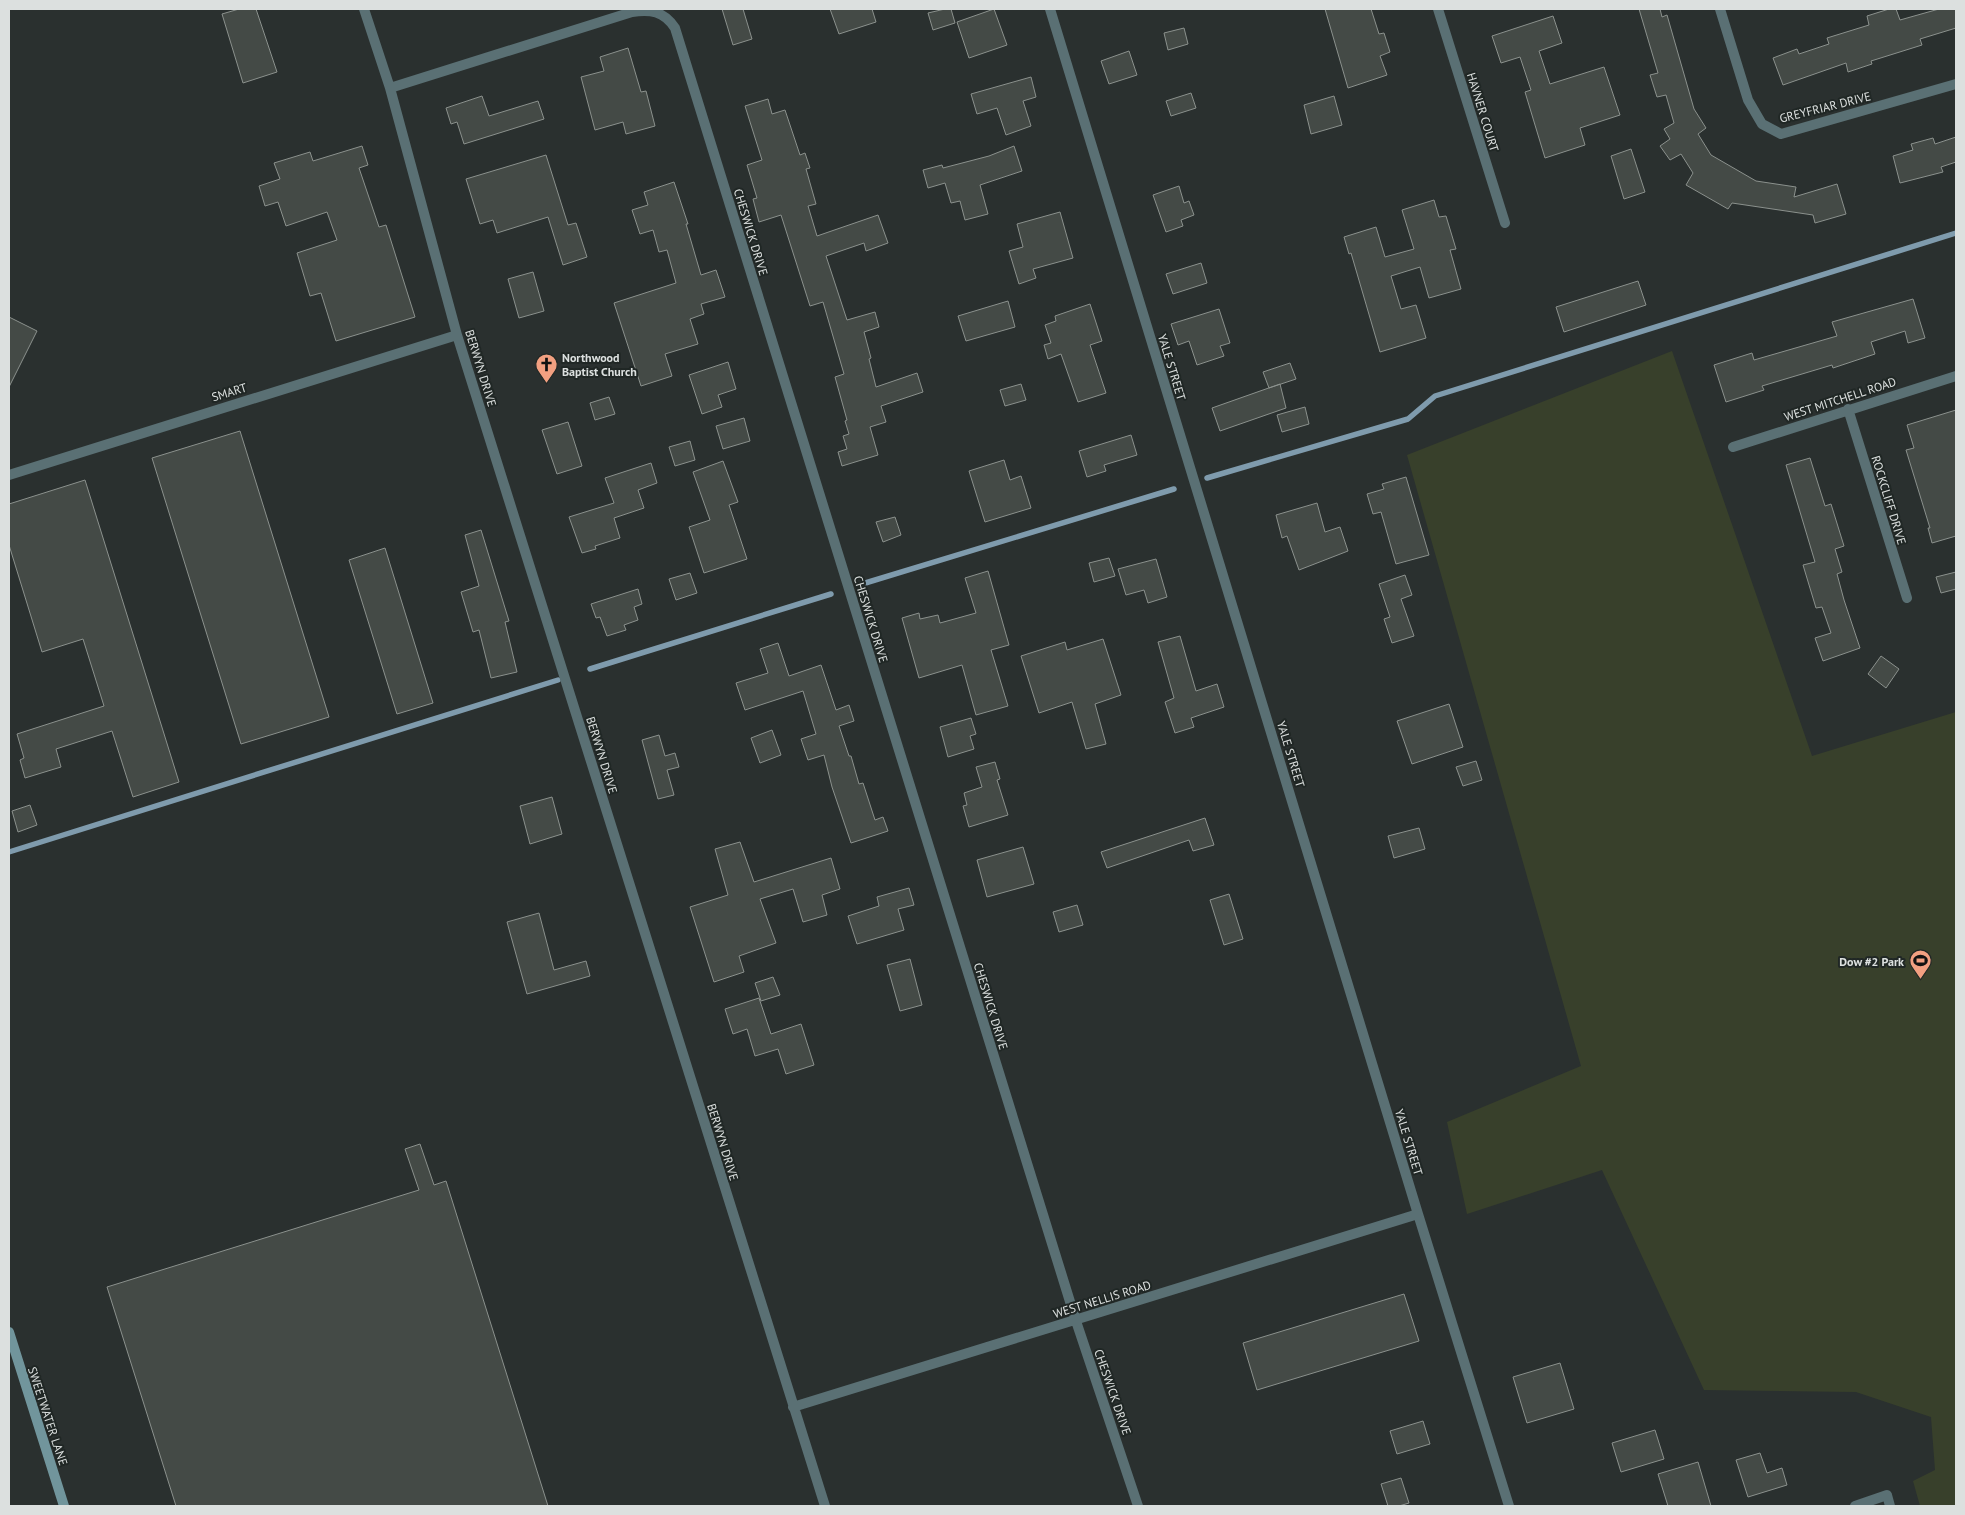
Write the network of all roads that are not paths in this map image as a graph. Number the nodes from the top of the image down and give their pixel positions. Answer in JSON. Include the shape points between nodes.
{"nodes":[{"id":1,"x":364,"y":9,"type":"edge"},
{"id":2,"x":1050,"y":9,"type":"edge"},
{"id":3,"x":1438,"y":9,"type":"edge"},
{"id":4,"x":1720,"y":9,"type":"edge"},
{"id":5,"x":1956,"y":84,"type":"edge"},
{"id":6,"x":390,"y":88,"type":"junction"},
{"id":7,"x":1505,"y":223,"type":"dead end"},
{"id":8,"x":458,"y":335,"type":"junction"},
{"id":9,"x":1956,"y":376,"type":"edge"},
{"id":10,"x":1848,"y":409,"type":"junction"},
{"id":11,"x":1732,"y":447,"type":"dead end"},
{"id":12,"x":9,"y":475,"type":"edge"},
{"id":13,"x":1907,"y":598,"type":"dead end"},
{"id":14,"x":1418,"y":1214,"type":"junction"},
{"id":15,"x":1076,"y":1321,"type":"junction"},
{"id":16,"x":9,"y":1332,"type":"edge"},
{"id":17,"x":793,"y":1408,"type":"junction"},
{"id":18,"x":64,"y":1506,"type":"edge"},
{"id":19,"x":825,"y":1506,"type":"edge"},
{"id":20,"x":1138,"y":1506,"type":"edge"},
{"id":21,"x":1509,"y":1506,"type":"edge"},
{"id":22,"x":1855,"y":1506,"type":"edge"},
{"id":23,"x":1890,"y":1506,"type":"edge"}],
"edges":[{"from":1,"to":6,"type":"street","name":"BERWYN DRIVE"},
{"from":2,"to":14,"type":"street","name":"YALE STREET"},
{"from":3,"to":7,"type":"street","name":"HAVNER COURT"},
{"from":4,"to":5,"type":"street","name":"GREYFRIAR DRIVE","via":[[1748,100],[1762,124],[1781,134]]},
{"from":6,"to":8,"type":"street","name":"BERWYN DRIVE"},
{"from":6,"to":15,"type":"street","name":"CHESWICK DRIVE","via":[[632,12],[660,13],[675,28]]},
{"from":8,"to":12,"type":"street","name":"SMART"},
{"from":8,"to":17,"type":"street","name":"BERWYN DRIVE"},
{"from":9,"to":10,"type":"street","name":"WEST MITCHELL ROAD"},
{"from":10,"to":11,"type":"street","name":"WEST MITCHELL ROAD"},
{"from":10,"to":13,"type":"street","name":"ROCKCLIFF DRIVE"},
{"from":14,"to":15,"type":"street","name":"WEST NELLIS ROAD"},
{"from":14,"to":21,"type":"street","name":"YALE STREET"},
{"from":15,"to":17,"type":"street","name":"WEST NELLIS ROAD"},
{"from":15,"to":20,"type":"street","name":"CHESWICK DRIVE"},
{"from":16,"to":18,"type":"street","name":"SWEETWATER LANE"},
{"from":17,"to":19,"type":"street","name":"BERWYN DRIVE"},
{"from":22,"to":23,"type":"street","via":[[1887,1495]]}]}
